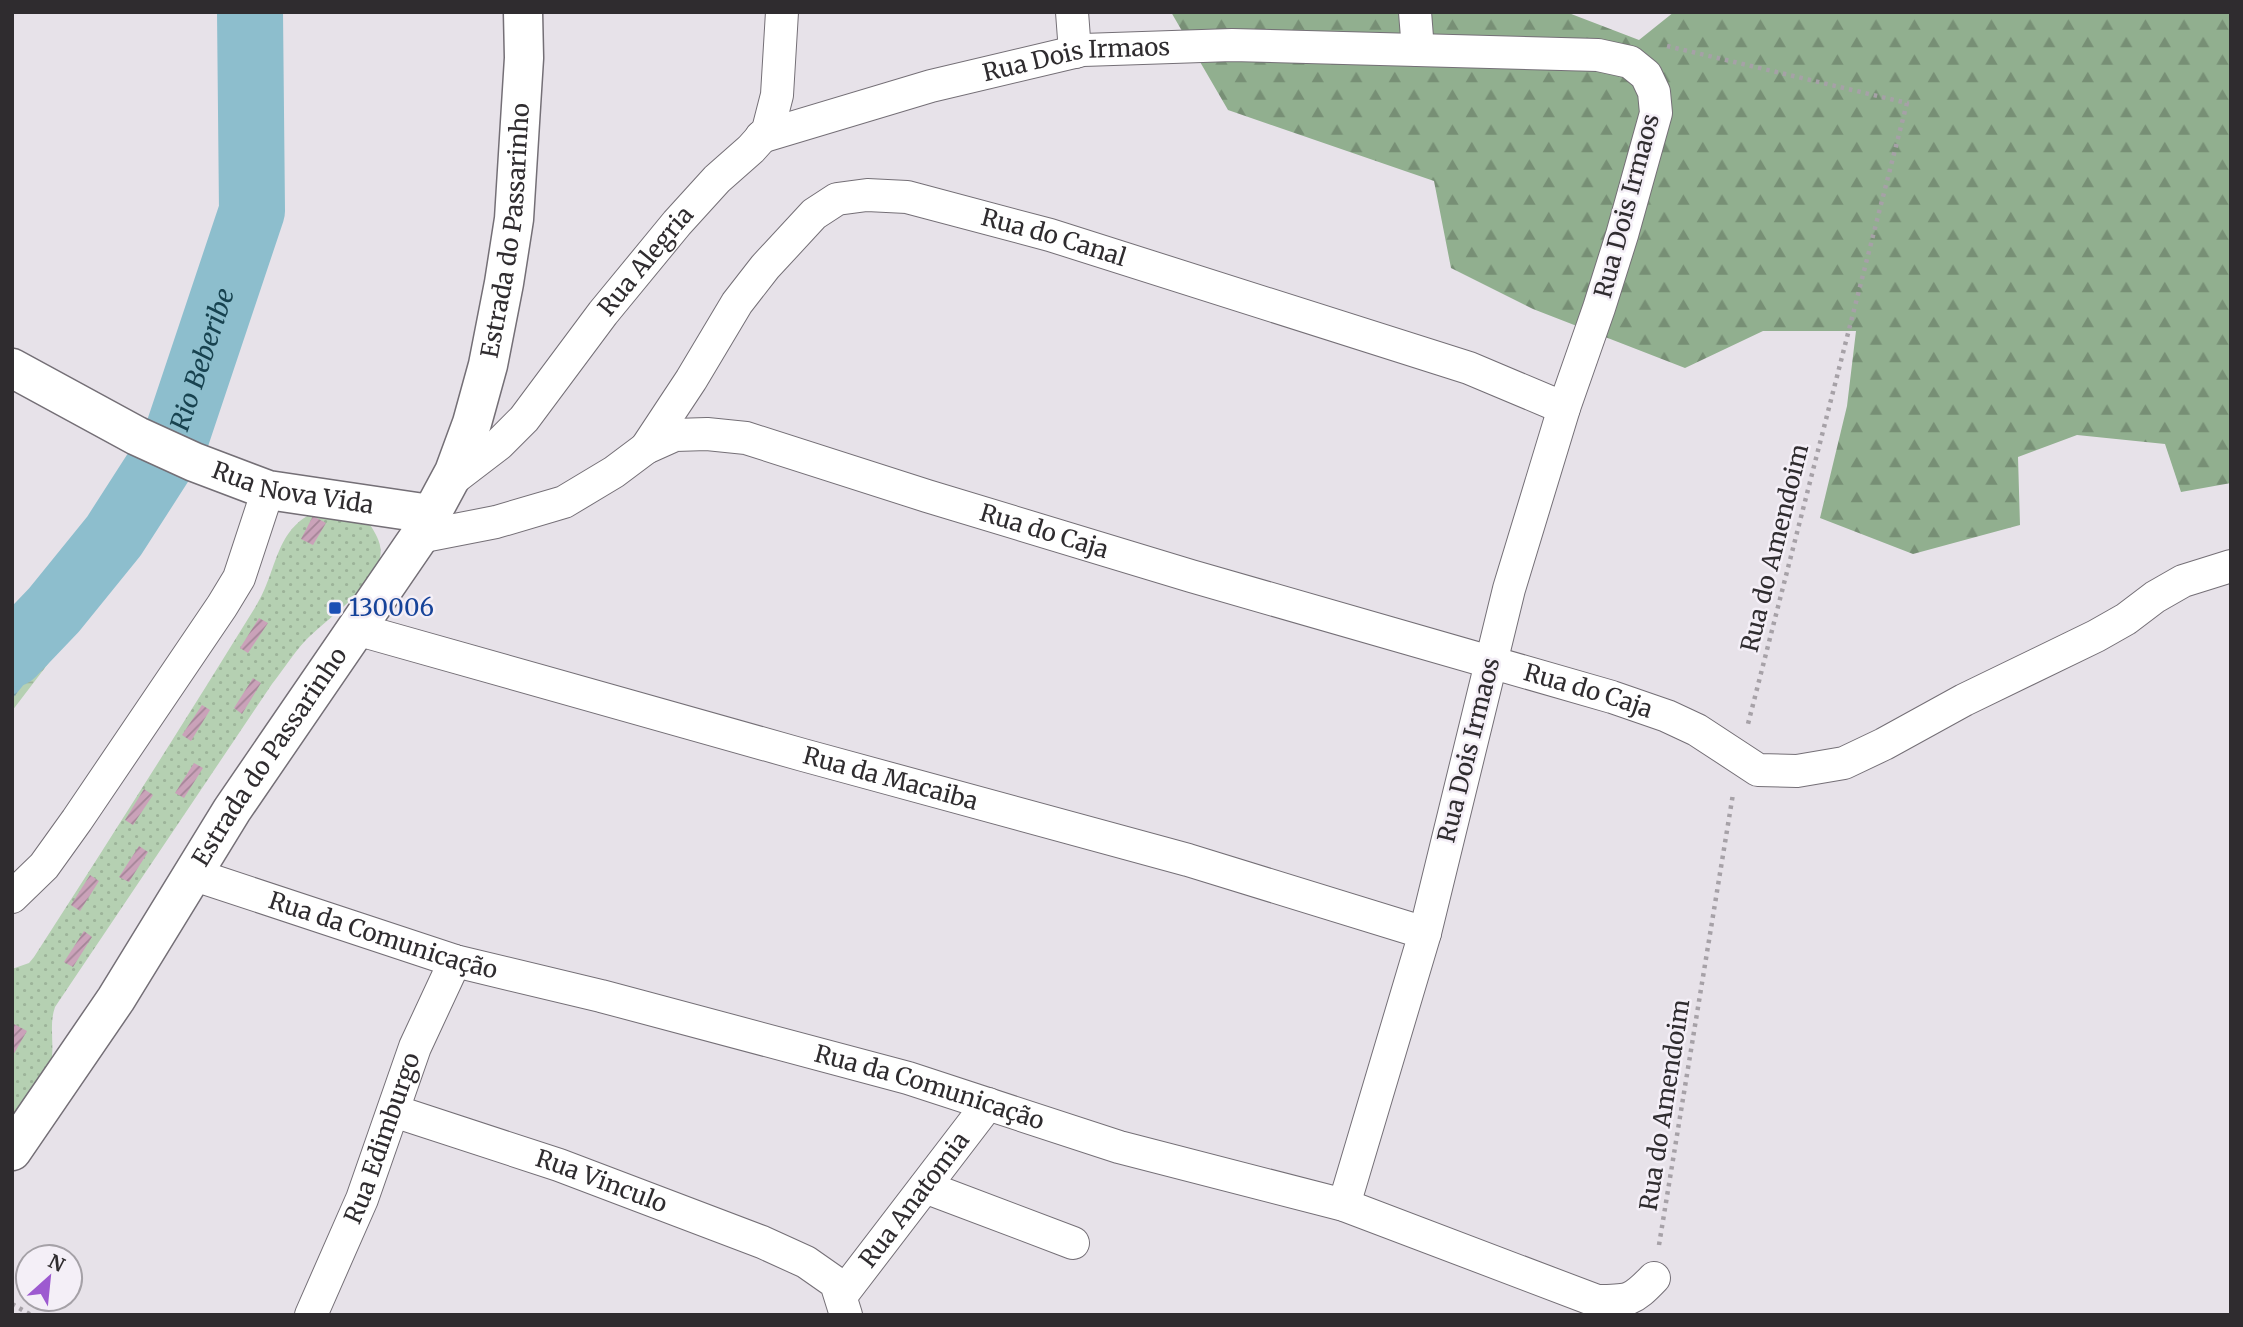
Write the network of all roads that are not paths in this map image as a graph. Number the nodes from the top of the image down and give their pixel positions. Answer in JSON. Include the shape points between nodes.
{"nodes":[{"id":1,"x":523,"y":12,"type":"edge"},
{"id":2,"x":782,"y":12,"type":"edge"},
{"id":3,"x":1073,"y":12,"type":"edge"},
{"id":4,"x":1415,"y":12,"type":"edge"},
{"id":5,"x":1418,"y":50,"type":"junction"},
{"id":6,"x":1075,"y":52,"type":"junction"},
{"id":7,"x":761,"y":137,"type":"junction"},
{"id":8,"x":12,"y":368,"type":"edge"},
{"id":9,"x":1564,"y":408,"type":"junction"},
{"id":10,"x":646,"y":448,"type":"junction"},
{"id":11,"x":268,"y":490,"type":"junction"},
{"id":12,"x":432,"y":511,"type":"junction"},
{"id":13,"x":2231,"y":566,"type":"edge"},
{"id":14,"x":356,"y":629,"type":"junction"},
{"id":15,"x":1490,"y":663,"type":"junction"},
{"id":16,"x":192,"y":874,"type":"junction"},
{"id":17,"x":12,"y":897,"type":"edge"},
{"id":18,"x":1425,"y":933,"type":"junction"},
{"id":19,"x":455,"y":961,"type":"junction"},
{"id":20,"x":988,"y":1104,"type":"junction"},
{"id":21,"x":394,"y":1111,"type":"junction"},
{"id":22,"x":12,"y":1152,"type":"edge"},
{"id":23,"x":925,"y":1187,"type":"junction"},
{"id":24,"x":1343,"y":1205,"type":"junction"},
{"id":25,"x":1073,"y":1243,"type":"dead end"},
{"id":26,"x":806,"y":1262,"type":"joint"},
{"id":27,"x":1654,"y":1278,"type":"road end"},
{"id":28,"x":844,"y":1305,"type":"edge"},
{"id":29,"x":311,"y":1315,"type":"edge"}],
"edges":[{"from":1,"to":12,"type":"street","name":"Estrada do Passarinho","via":[[520,134],[506,270],[472,423],[454,472]]},
{"from":2,"to":7,"type":"street","name":"Rua Alegria","via":[[777,95],[768,130]]},
{"from":3,"to":6,"type":"street"},
{"from":4,"to":5,"type":"street"},
{"from":5,"to":6,"type":"street","name":"Rua Dois Irmaos","via":[[1232,45]]},
{"from":5,"to":9,"type":"street","name":"Rua Dois Irmaos","via":[[1598,55],[1630,62],[1646,75],[1654,92],[1656,113],[1622,235]]},
{"from":6,"to":7,"type":"street","name":"Rua Dois Irmaos","via":[[931,86]]},
{"from":7,"to":12,"type":"street","name":"Rua Alegria","via":[[677,223],[524,419]]},
{"from":8,"to":11,"type":"street","name":"Rua Nova Vida","via":[[137,436]]},
{"from":9,"to":10,"type":"street","name":"Rua do Canal","via":[[1469,368],[1063,239],[907,197],[867,195],[837,199],[814,214],[765,267],[737,303]]},
{"from":9,"to":15,"type":"street","name":"Rua Dois Irmaos"},
{"from":10,"to":12,"type":"street","via":[[564,502],[496,522]]},
{"from":10,"to":15,"type":"street","name":"Rua do Caja","via":[[675,435],[746,438]]},
{"from":11,"to":12,"type":"street","name":"Rua Nova Vida"},
{"from":11,"to":17,"type":"street","via":[[239,578],[222,606],[44,866]]},
{"from":12,"to":14,"type":"street","name":"Estrada do Passarinho"},
{"from":13,"to":15,"type":"street","name":"Rua do Caja","via":[[2183,580],[2096,636],[1844,763],[1797,771],[1758,770],[1667,716]]},
{"from":14,"to":16,"type":"street","name":"Estrada do Passarinho"},
{"from":14,"to":18,"type":"street","name":"Rua da Macaiba","via":[[1188,860]]},
{"from":15,"to":18,"type":"street","name":"Rua Dois Irmaos"},
{"from":16,"to":19,"type":"street","name":"Rua da Comunicação"},
{"from":16,"to":22,"type":"street","name":"Estrada do Passarinho","via":[[116,999]]},
{"from":18,"to":24,"type":"street","name":"Rua Dois Irmaos"},
{"from":19,"to":20,"type":"street","name":"Rua da Comunicação","via":[[601,996]]},
{"from":19,"to":21,"type":"street","name":"Rua Edimburgo","via":[[415,1047]]},
{"from":20,"to":23,"type":"street","name":"Rua Anatomia"},
{"from":20,"to":24,"type":"street","name":"Rua da Comunicação","via":[[1119,1147]]},
{"from":21,"to":26,"type":"street","name":"Rua Vinculo","via":[[559,1165]]},
{"from":21,"to":29,"type":"street","name":"Rua Edimburgo","via":[[362,1199]]},
{"from":23,"to":25,"type":"street"},
{"from":23,"to":28,"type":"street","name":"Rua Anatomia"},
{"from":24,"to":27,"type":"street","name":"Rua da Comunicação","via":[[1597,1301],[1637,1296]]},
{"from":26,"to":28,"type":"street","name":"Rua Anatomia","via":[[836,1283]]}]}
